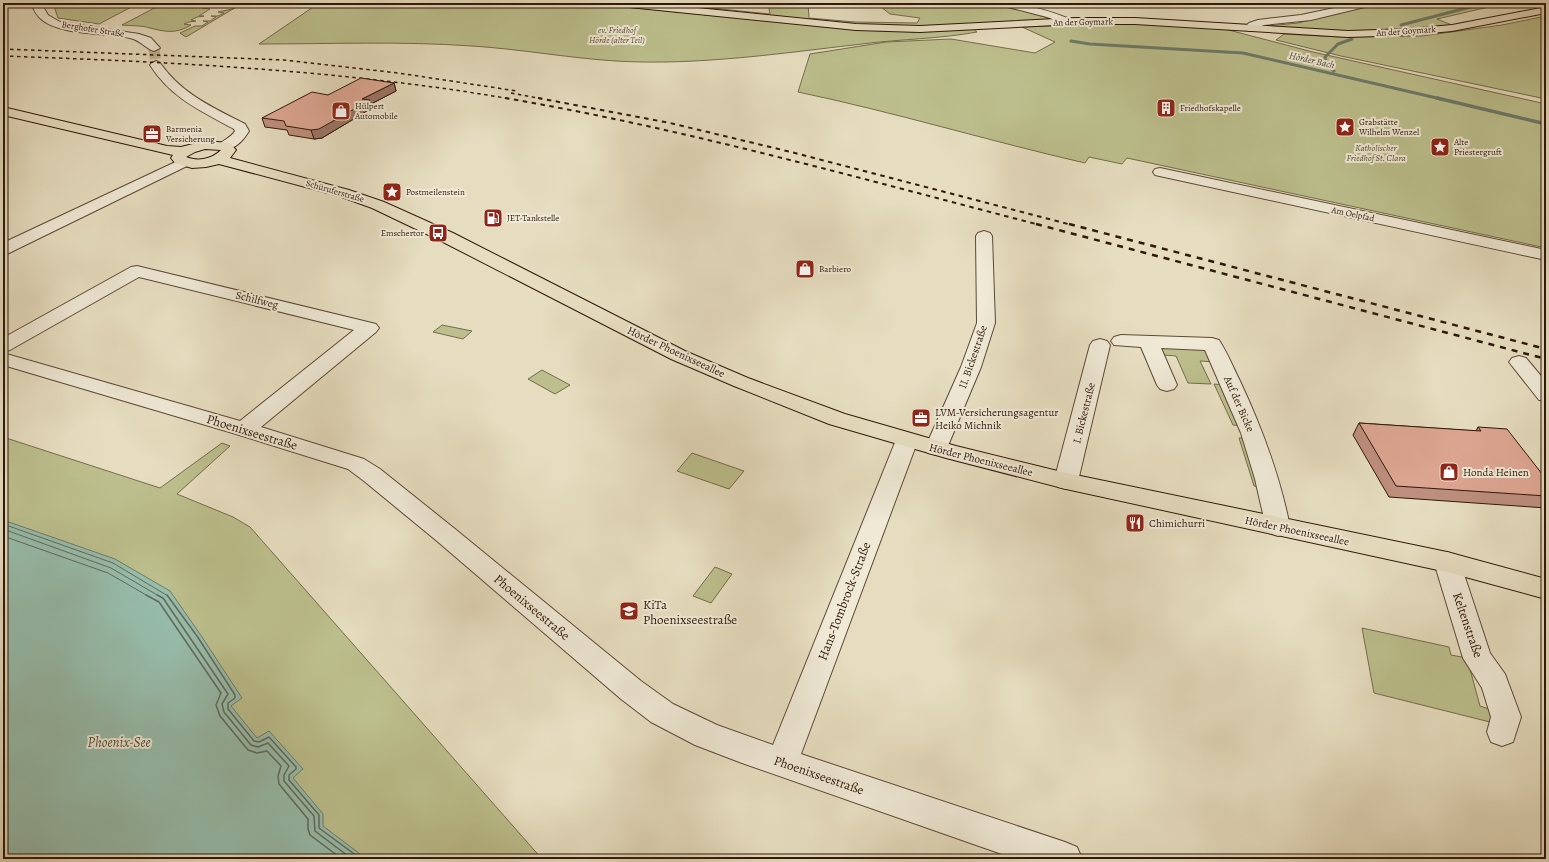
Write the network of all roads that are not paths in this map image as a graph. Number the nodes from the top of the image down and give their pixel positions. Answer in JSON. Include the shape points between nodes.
{"nodes":[{"id":1,"x":36,"y":3,"type":"edge"},
{"id":2,"x":618,"y":3,"type":"edge"},
{"id":3,"x":1004,"y":3,"type":"edge"},
{"id":4,"x":1369,"y":3,"type":"edge"},
{"id":5,"x":1546,"y":10,"type":"edge"},
{"id":6,"x":1066,"y":22,"type":"junction"},
{"id":7,"x":1249,"y":28,"type":"junction"},
{"id":8,"x":154,"y":48,"type":"dead end"},
{"id":9,"x":156,"y":64,"type":"tunnel mouth"},
{"id":10,"x":3,"y":110,"type":"edge"},
{"id":11,"x":225,"y":146,"type":"junction"},
{"id":12,"x":184,"y":157,"type":"junction"},
{"id":13,"x":218,"y":159,"type":"junction"},
{"id":14,"x":1160,"y":172,"type":"dead end"},
{"id":15,"x":984,"y":236,"type":"dead end"},
{"id":16,"x":447,"y":237,"type":"joint"},
{"id":17,"x":3,"y":249,"type":"edge"},
{"id":18,"x":1546,"y":255,"type":"edge"},
{"id":19,"x":1121,"y":341,"type":"dead end"},
{"id":20,"x":1148,"y":342,"type":"junction"},
{"id":21,"x":1100,"y":345,"type":"dead end"},
{"id":22,"x":3,"y":346,"type":"edge"},
{"id":23,"x":3,"y":359,"type":"edge"},
{"id":24,"x":1519,"y":362,"type":"dead end"},
{"id":25,"x":1167,"y":385,"type":"dead end"},
{"id":26,"x":1546,"y":396,"type":"edge"},
{"id":27,"x":244,"y":428,"type":"junction"},
{"id":28,"x":907,"y":440,"type":"junction"},
{"id":29,"x":936,"y":448,"type":"junction"},
{"id":30,"x":1066,"y":481,"type":"junction"},
{"id":31,"x":1278,"y":527,"type":"junction"},
{"id":32,"x":1447,"y":562,"type":"junction"},
{"id":33,"x":1546,"y":589,"type":"edge"},
{"id":34,"x":1502,"y":732,"type":"dead end"},
{"id":35,"x":782,"y":762,"type":"junction"},
{"id":36,"x":1065,"y":859,"type":"edge"}],
"edges":[{"from":1,"to":8,"type":"street","name":"Berghofer Straße","via":[[44,16],[55,23],[135,36],[149,41]]},
{"from":2,"to":6,"type":"main road","name":"An der Goymark","via":[[856,27],[931,28]]},
{"from":3,"to":6,"type":"street","via":[[1051,15]]},
{"from":4,"to":7,"type":"street","via":[[1290,20],[1252,25]]},
{"from":5,"to":7,"type":"main road","name":"An der Goymark","via":[[1469,25],[1396,33],[1331,34]]},
{"from":6,"to":7,"type":"main road","name":"An der Goymark","via":[[1156,22]]},
{"from":9,"to":11,"type":"street","via":[[165,77],[188,98],[240,127],[242,131],[239,136]]},
{"from":10,"to":12,"type":"main road","via":[[167,150]]},
{"from":11,"to":12,"type":"main road","via":[[205,145]]},
{"from":11,"to":13,"type":"main road","via":[[229,150]]},
{"from":12,"to":13,"type":"main road","via":[[196,163]]},
{"from":12,"to":17,"type":"street"},
{"from":13,"to":16,"type":"main road","name":"Schüruferstraße","via":[[362,199]]},
{"from":14,"to":18,"type":"street","name":"Am Oelpfad"},
{"from":15,"to":29,"type":"street","name":"II. Bickestraße","via":[[986,323],[971,367]]},
{"from":16,"to":28,"type":"main road","name":"Hörder Phoenixseeallee","via":[[683,358],[838,418]]},
{"from":19,"to":20,"type":"street","name":"Auf der Bicke"},
{"from":20,"to":25,"type":"street"},
{"from":20,"to":31,"type":"street","name":"Auf der Bicke","via":[[1212,344],[1234,388],[1261,456]]},
{"from":21,"to":30,"type":"street","name":"I. Bickestraße"},
{"from":22,"to":27,"type":"street","name":"Schilfweg","via":[[138,271],[369,328]]},
{"from":23,"to":27,"type":"street","name":"Phoenixseestraße"},
{"from":24,"to":26,"type":"street"},
{"from":27,"to":35,"type":"street","name":"Phoenixseestraße","via":[[356,464],[662,713],[706,735]]},
{"from":28,"to":29,"type":"main road","name":"Hörder Phoenixseeallee"},
{"from":28,"to":35,"type":"street","name":"Hans-Tombrock-Straße"},
{"from":29,"to":30,"type":"main road","name":"Hörder Phoenixseeallee"},
{"from":30,"to":31,"type":"main road","name":"Hörder Phoenixseeallee"},
{"from":31,"to":32,"type":"main road","name":"Hörder Phoenixseeallee"},
{"from":32,"to":33,"type":"main road","name":"Hörder Phoenixseeallee"},
{"from":32,"to":34,"type":"street","name":"Keltenstraße","via":[[1477,658],[1496,683],[1506,717]]},
{"from":35,"to":36,"type":"street","name":"Phoenixseestraße"}]}
